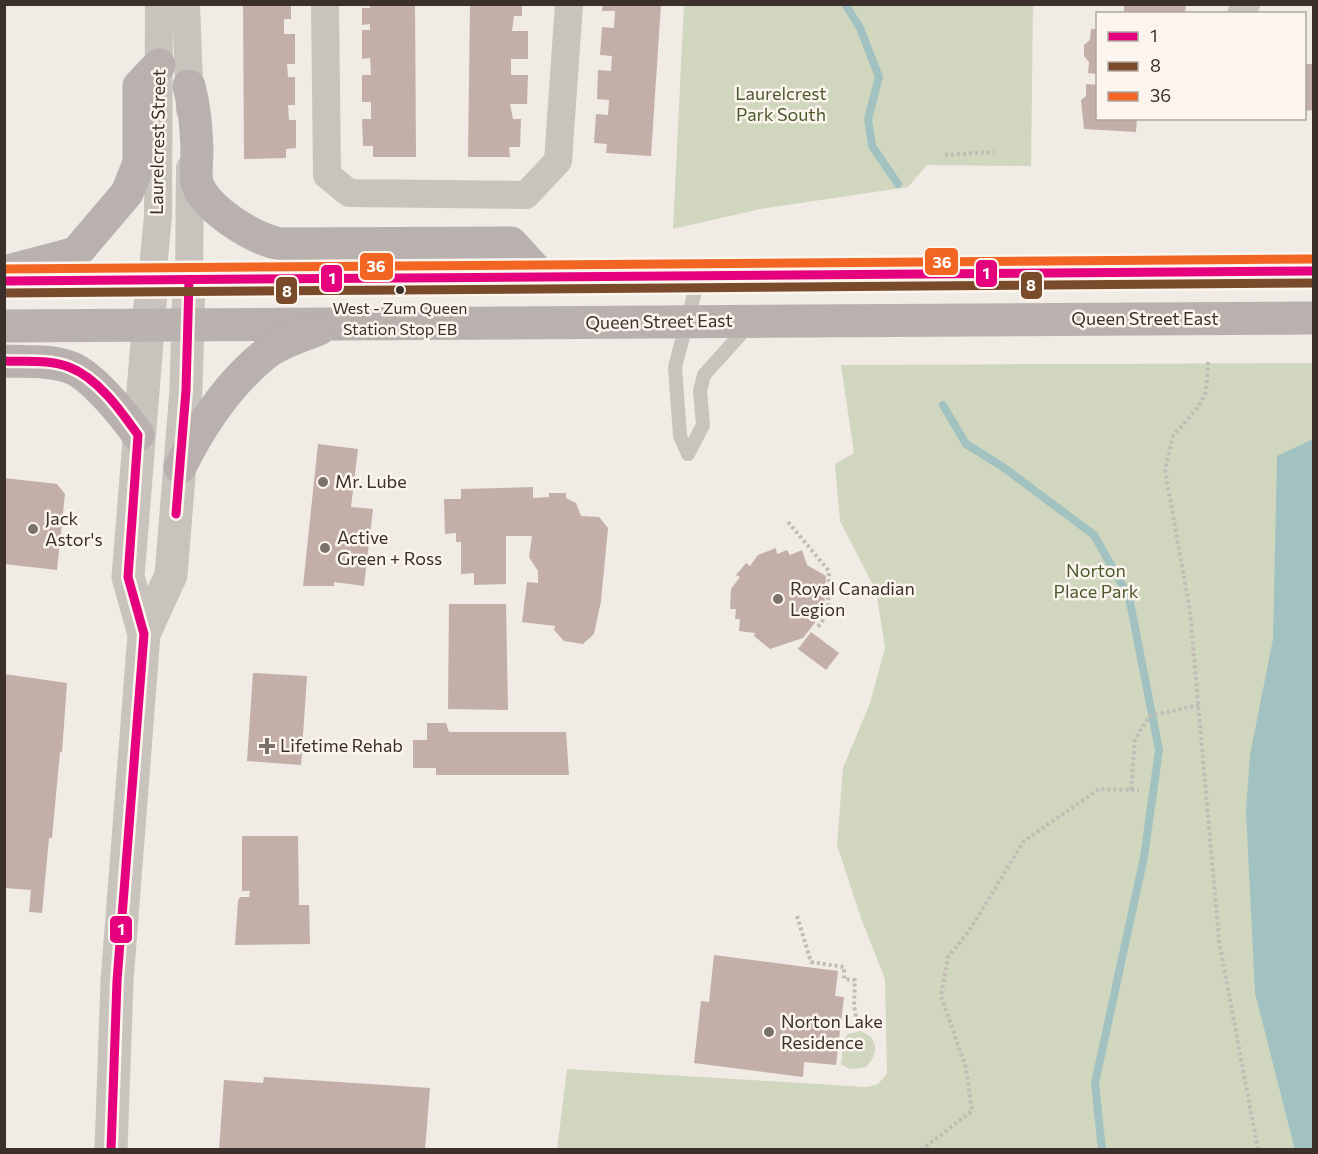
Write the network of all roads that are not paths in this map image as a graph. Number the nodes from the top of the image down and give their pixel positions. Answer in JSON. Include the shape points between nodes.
{"nodes":[{"id":1,"x":159,"y":4,"type":"edge"},
{"id":2,"x":186,"y":4,"type":"edge"},
{"id":3,"x":325,"y":4,"type":"edge"},
{"id":4,"x":569,"y":4,"type":"edge"},
{"id":5,"x":159,"y":65,"type":"junction"},
{"id":6,"x":189,"y":86,"type":"junction"},
{"id":7,"x":1314,"y":271,"type":"edge"},
{"id":8,"x":4,"y":272,"type":"edge"},
{"id":9,"x":699,"y":276,"type":"junction"},
{"id":10,"x":543,"y":278,"type":"junction"},
{"id":11,"x":152,"y":280,"type":"junction"},
{"id":12,"x":189,"y":280,"type":"junction"},
{"id":13,"x":4,"y":282,"type":"edge"},
{"id":14,"x":1314,"y":318,"type":"edge"},
{"id":15,"x":687,"y":321,"type":"junction"},
{"id":16,"x":753,"y":321,"type":"junction"},
{"id":17,"x":329,"y":324,"type":"junction"},
{"id":18,"x":188,"y":325,"type":"junction"},
{"id":19,"x":4,"y":326,"type":"edge"},
{"id":20,"x":147,"y":326,"type":"junction"},
{"id":21,"x":4,"y":361,"type":"edge"},
{"id":22,"x":138,"y":435,"type":"junction"},
{"id":23,"x":180,"y":467,"type":"junction"},
{"id":24,"x":144,"y":634,"type":"junction"},
{"id":25,"x":111,"y":1149,"type":"edge"}],
"edges":[{"from":1,"to":5,"type":"street","name":"Laurelcrest Street"},
{"from":2,"to":6,"type":"street","name":"Laurelcrest Street"},
{"from":3,"to":4,"type":"street","via":[[327,175],[349,193],[526,195],[558,161]]},
{"from":5,"to":8,"type":"main road","via":[[139,86],[139,164],[127,193],[76,253]]},
{"from":5,"to":11,"type":"street","name":"Laurelcrest Street","via":[[158,216]]},
{"from":6,"to":10,"type":"main road","via":[[196,112],[197,182],[204,195],[246,232],[265,242],[281,244],[511,243]]},
{"from":6,"to":12,"type":"street","name":"Laurelcrest Street"},
{"from":7,"to":9,"type":"main road"},
{"from":9,"to":10,"type":"main road"},
{"from":9,"to":15,"type":"lane"},
{"from":10,"to":12,"type":"main road"},
{"from":11,"to":12,"type":"main road"},
{"from":11,"to":13,"type":"main road"},
{"from":11,"to":20,"type":"street"},
{"from":12,"to":18,"type":"street"},
{"from":14,"to":16,"type":"main road","name":"Queen Street East"},
{"from":15,"to":16,"type":"main road","name":"Queen Street East"},
{"from":15,"to":16,"type":"lane","via":[[675,367],[680,436],[688,454],[703,424],[699,391],[704,375]]},
{"from":15,"to":17,"type":"main road","name":"Queen Street East"},
{"from":17,"to":18,"type":"main road","name":"Queen Street East"},
{"from":17,"to":23,"type":"main road","via":[[265,354],[211,411]]},
{"from":18,"to":20,"type":"main road","name":"Queen Street East"},
{"from":18,"to":23,"type":"street"},
{"from":19,"to":20,"type":"main road","name":"Queen Street East"},
{"from":20,"to":22,"type":"street"},
{"from":21,"to":22,"type":"main road","via":[[48,362],[78,370]]},
{"from":22,"to":24,"type":"street","via":[[128,578]]},
{"from":23,"to":24,"type":"street","via":[[171,575]]},
{"from":24,"to":25,"type":"street","via":[[117,981]]}]}
